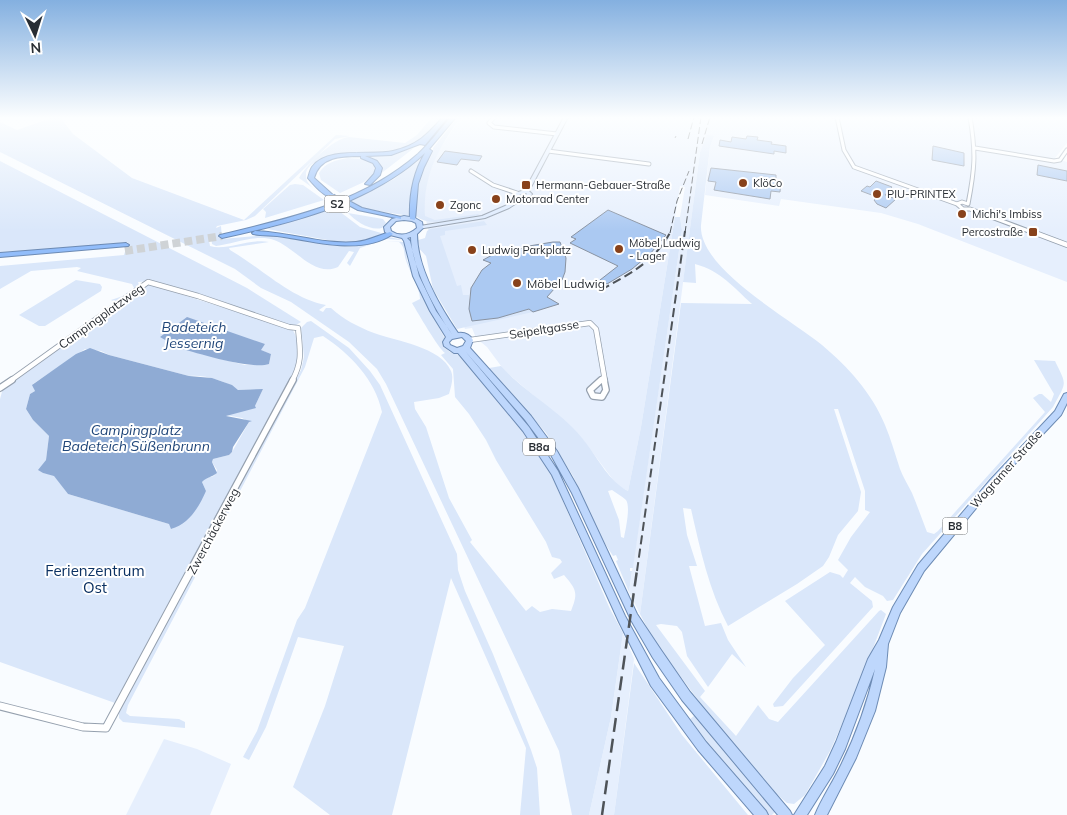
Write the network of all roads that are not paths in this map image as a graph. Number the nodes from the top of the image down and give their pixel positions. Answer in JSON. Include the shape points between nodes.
{"nodes":[{"id":1,"x":342,"y":155,"type":"edge"},
{"id":2,"x":411,"y":155,"type":"edge"},
{"id":3,"x":420,"y":155,"type":"edge"},
{"id":4,"x":427,"y":155,"type":"edge"},
{"id":5,"x":546,"y":155,"type":"edge"},
{"id":6,"x":579,"y":155,"type":"edge"},
{"id":7,"x":847,"y":155,"type":"edge"},
{"id":8,"x":975,"y":155,"type":"edge"},
{"id":9,"x":1018,"y":155,"type":"edge"},
{"id":10,"x":1063,"y":155,"type":"edge"},
{"id":11,"x":649,"y":164,"type":"dead end"},
{"id":12,"x":471,"y":171,"type":"dead end"},
{"id":13,"x":368,"y":184,"type":"junction"},
{"id":14,"x":519,"y":195,"type":"junction"},
{"id":15,"x":334,"y":196,"type":"junction"},
{"id":16,"x":345,"y":204,"type":"junction"},
{"id":17,"x":969,"y":206,"type":"junction"},
{"id":18,"x":399,"y":218,"type":"junction"},
{"id":19,"x":390,"y":222,"type":"junction"},
{"id":20,"x":417,"y":223,"type":"junction"},
{"id":21,"x":230,"y":234,"type":"junction"},
{"id":22,"x":390,"y":234,"type":"junction"},
{"id":23,"x":414,"y":234,"type":"junction"},
{"id":24,"x":404,"y":237,"type":"junction"},
{"id":25,"x":1067,"y":245,"type":"edge"},
{"id":26,"x":0,"y":255,"type":"edge"},
{"id":27,"x":0,"y":261,"type":"edge"},
{"id":28,"x":298,"y":328,"type":"joint"},
{"id":29,"x":453,"y":336,"type":"junction"},
{"id":30,"x":465,"y":346,"type":"junction"},
{"id":31,"x":603,"y":378,"type":"dead end"},
{"id":32,"x":0,"y":388,"type":"edge"},
{"id":33,"x":1067,"y":396,"type":"edge"},
{"id":34,"x":884,"y":643,"type":"junction"},
{"id":35,"x":0,"y":706,"type":"edge"},
{"id":36,"x":752,"y":804,"type":"junction"},
{"id":37,"x":758,"y":815,"type":"edge"},
{"id":38,"x":762,"y":815,"type":"edge"},
{"id":39,"x":786,"y":815,"type":"edge"},
{"id":40,"x":800,"y":815,"type":"edge"},
{"id":41,"x":821,"y":815,"type":"edge"}],
"edges":[{"from":1,"to":15,"type":"highway","via":[[321,162],[313,170],[311,178]]},
{"from":2,"to":13,"type":"highway","number":"S2"},
{"from":3,"to":21,"type":"highway","number":"S2","via":[[393,176],[342,202],[279,223]]},
{"from":4,"to":20,"type":"highway","via":[[412,205]]},
{"from":5,"to":14,"type":"street","via":[[527,191],[529,196]]},
{"from":6,"to":11,"type":"street"},
{"from":7,"to":17,"type":"street","via":[[854,167],[962,208]]},
{"from":8,"to":17,"type":"street"},
{"from":9,"to":10,"type":"street","via":[[1054,161]]},
{"from":12,"to":14,"type":"street","via":[[493,185]]},
{"from":13,"to":15,"type":"highway","via":[[378,170],[372,160],[353,156],[332,160],[321,166],[316,175]]},
{"from":13,"to":21,"type":"highway","number":"S2","via":[[307,210],[221,233]]},
{"from":14,"to":20,"type":"street","via":[[499,211],[483,216]]},
{"from":15,"to":16,"type":"highway","bridge":true},
{"from":16,"to":18,"type":"highway"},
{"from":16,"to":19,"type":"highway","via":[[358,213],[385,217]]},
{"from":17,"to":25,"type":"street"},
{"from":18,"to":19,"type":"main road"},
{"from":18,"to":20,"type":"main road"},
{"from":19,"to":22,"type":"main road","via":[[386,229]]},
{"from":20,"to":23,"type":"main road"},
{"from":21,"to":22,"type":"highway","via":[[274,233],[352,244]]},
{"from":22,"to":24,"type":"main road"},
{"from":23,"to":24,"type":"main road"},
{"from":23,"to":29,"type":"main road","via":[[414,249],[424,276]]},
{"from":24,"to":29,"type":"main road","via":[[416,276],[433,311]]},
{"from":26,"to":27,"type":"highway","via":[[126,248]]},
{"from":28,"to":32,"type":"street","name":"Campingplatzweg","via":[[148,282]]},
{"from":28,"to":35,"type":"street","name":"Zwerchäckerweg","via":[[299,368],[106,728],[83,727]]},
{"from":29,"to":30,"type":"main road","via":[[466,336]]},
{"from":29,"to":30,"type":"main road","via":[[446,342],[447,346],[452,350]]},
{"from":30,"to":31,"type":"street","name":"Seipeltgasse","via":[[590,323],[596,330]]},
{"from":30,"to":36,"type":"main road","number":"B8a","via":[[544,454],[568,497],[622,619],[655,682],[702,746]]},
{"from":30,"to":39,"type":"main road","number":"B8a","via":[[554,453],[575,490],[634,617],[666,668],[691,703]]},
{"from":33,"to":34,"type":"main road","name":"Wagramer Straße","number":"B8","via":[[1058,413],[994,481],[920,568],[902,597]]},
{"from":34,"to":40,"type":"main road","name":"Wagramer Straße","number":"B8","via":[[872,663],[833,762]]},
{"from":34,"to":41,"type":"main road","name":"Wagramer Straße","number":"B8","via":[[882,662],[860,738]]},
{"from":36,"to":37,"type":"main road","number":"B8a"},
{"from":36,"to":38,"type":"main road","number":"B8a"}]}
